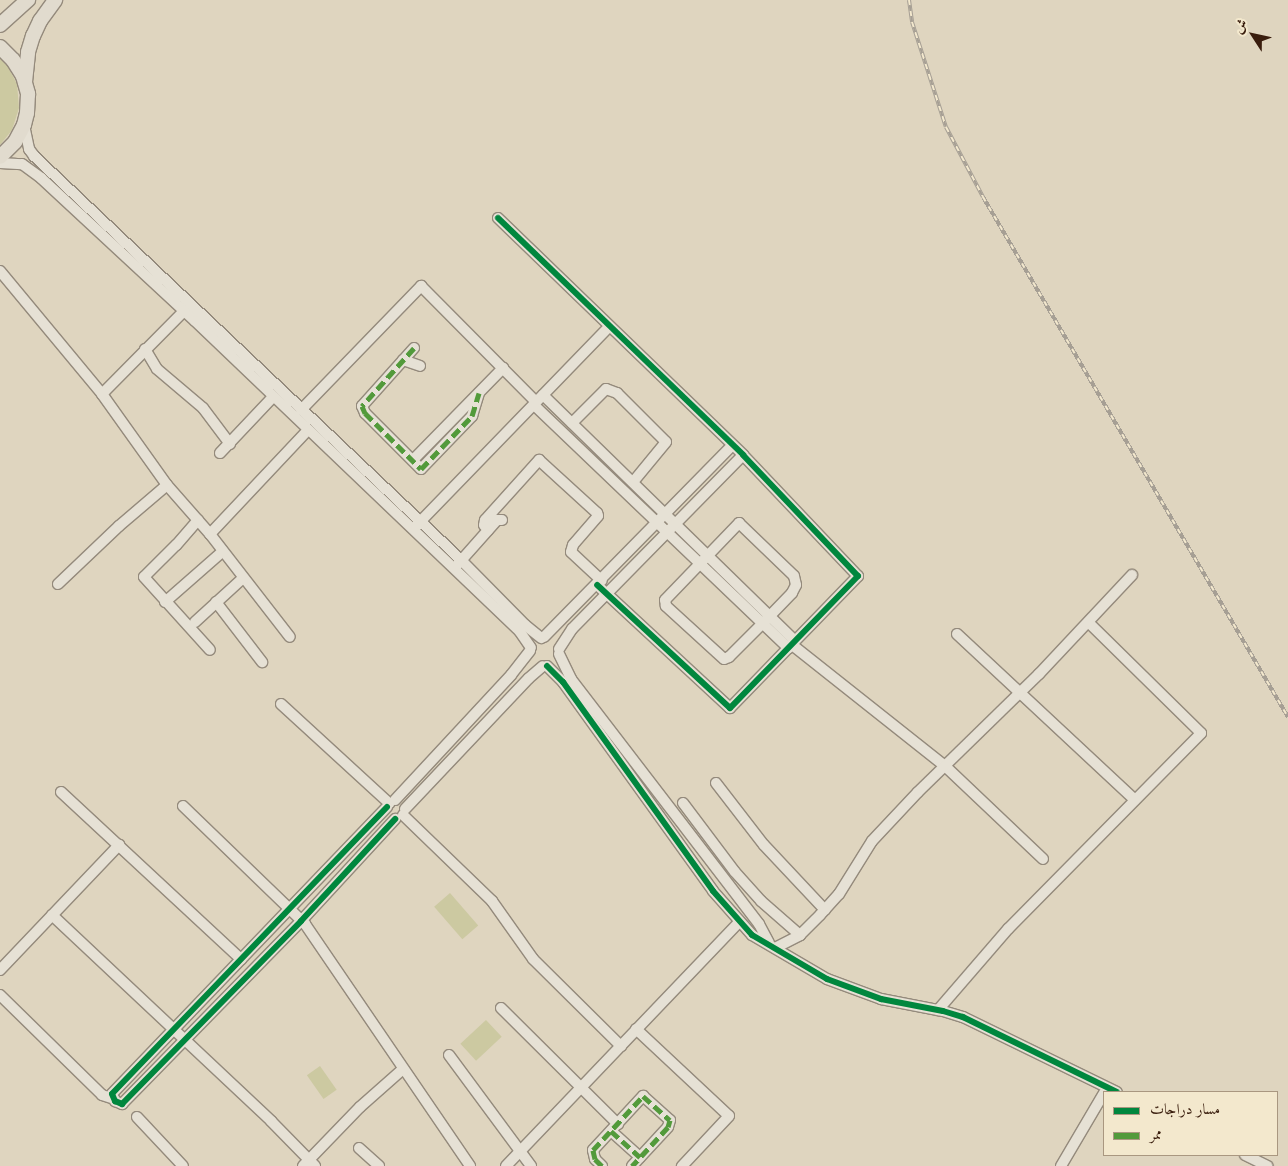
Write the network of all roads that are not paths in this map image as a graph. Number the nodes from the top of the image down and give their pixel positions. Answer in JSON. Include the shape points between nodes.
{"nodes":[{"id":1,"x":28,"y":0,"type":"edge"},
{"id":2,"x":55,"y":0,"type":"edge"},
{"id":3,"x":0,"y":25,"type":"edge"},
{"id":4,"x":0,"y":47,"type":"edge"},
{"id":5,"x":26,"y":85,"type":"junction"},
{"id":6,"x":24,"y":125,"type":"junction"},
{"id":7,"x":0,"y":157,"type":"edge"},
{"id":8,"x":0,"y":163,"type":"edge"},
{"id":9,"x":498,"y":218,"type":"dead end"},
{"id":10,"x":140,"y":264,"type":"junction"},
{"id":11,"x":0,"y":271,"type":"edge"},
{"id":12,"x":184,"y":311,"type":"junction"},
{"id":13,"x":198,"y":318,"type":"junction"},
{"id":14,"x":610,"y":327,"type":"junction"},
{"id":15,"x":414,"y":348,"type":"dead end"},
{"id":16,"x":145,"y":349,"type":"junction"},
{"id":17,"x":403,"y":360,"type":"junction"},
{"id":18,"x":420,"y":366,"type":"dead end"},
{"id":19,"x":503,"y":368,"type":"junction"},
{"id":20,"x":102,"y":394,"type":"junction"},
{"id":21,"x":273,"y":397,"type":"junction"},
{"id":22,"x":537,"y":400,"type":"junction"},
{"id":23,"x":301,"y":410,"type":"junction"},
{"id":24,"x":572,"y":423,"type":"junction"},
{"id":25,"x":308,"y":430,"type":"junction"},
{"id":26,"x":230,"y":444,"type":"junction"},
{"id":27,"x":732,"y":446,"type":"junction"},
{"id":28,"x":220,"y":453,"type":"dead end"},
{"id":29,"x":743,"y":455,"type":"junction"},
{"id":30,"x":633,"y":482,"type":"junction"},
{"id":31,"x":167,"y":485,"type":"junction"},
{"id":32,"x":666,"y":514,"type":"junction"},
{"id":33,"x":198,"y":520,"type":"junction"},
{"id":34,"x":502,"y":520,"type":"dead end"},
{"id":35,"x":420,"y":522,"type":"junction"},
{"id":36,"x":657,"y":524,"type":"junction"},
{"id":37,"x":676,"y":524,"type":"junction"},
{"id":38,"x":488,"y":530,"type":"junction"},
{"id":39,"x":412,"y":531,"type":"junction"},
{"id":40,"x":667,"y":533,"type":"junction"},
{"id":41,"x":210,"y":534,"type":"junction"},
{"id":42,"x":223,"y":550,"type":"junction"},
{"id":43,"x":706,"y":554,"type":"junction"},
{"id":44,"x":461,"y":560,"type":"junction"},
{"id":45,"x":698,"y":563,"type":"junction"},
{"id":46,"x":453,"y":568,"type":"junction"},
{"id":47,"x":1132,"y":575,"type":"dead end"},
{"id":48,"x":243,"y":578,"type":"junction"},
{"id":49,"x":600,"y":583,"type":"junction"},
{"id":50,"x":58,"y":584,"type":"dead end"},
{"id":51,"x":608,"y":595,"type":"junction"},
{"id":52,"x":165,"y":602,"type":"junction"},
{"id":53,"x":216,"y":602,"type":"junction"},
{"id":54,"x":766,"y":620,"type":"junction"},
{"id":55,"x":195,"y":622,"type":"dead end"},
{"id":56,"x":1088,"y":622,"type":"junction"},
{"id":57,"x":957,"y":634,"type":"dead end"},
{"id":58,"x":290,"y":637,"type":"dead end"},
{"id":59,"x":543,"y":638,"type":"junction"},
{"id":60,"x":792,"y":644,"type":"junction"},
{"id":61,"x":530,"y":649,"type":"junction"},
{"id":62,"x":210,"y":650,"type":"dead end"},
{"id":63,"x":559,"y":651,"type":"junction"},
{"id":64,"x":262,"y":662,"type":"dead end"},
{"id":65,"x":545,"y":666,"type":"junction"},
{"id":66,"x":1020,"y":692,"type":"junction"},
{"id":67,"x":281,"y":704,"type":"dead end"},
{"id":68,"x":945,"y":766,"type":"junction"},
{"id":69,"x":716,"y":783,"type":"dead end"},
{"id":70,"x":62,"y":792,"type":"dead end"},
{"id":71,"x":1135,"y":800,"type":"junction"},
{"id":72,"x":390,"y":803,"type":"junction"},
{"id":73,"x":683,"y":803,"type":"dead end"},
{"id":74,"x":183,"y":806,"type":"dead end"},
{"id":75,"x":401,"y":814,"type":"junction"},
{"id":76,"x":119,"y":846,"type":"junction"},
{"id":77,"x":1043,"y":859,"type":"dead end"},
{"id":78,"x":289,"y":909,"type":"junction"},
{"id":79,"x":825,"y":910,"type":"junction"},
{"id":80,"x":52,"y":915,"type":"junction"},
{"id":81,"x":301,"y":921,"type":"junction"},
{"id":82,"x":739,"y":922,"type":"junction"},
{"id":83,"x":800,"y":935,"type":"junction"},
{"id":84,"x":772,"y":946,"type":"junction"},
{"id":85,"x":241,"y":959,"type":"junction"},
{"id":86,"x":0,"y":970,"type":"edge"},
{"id":87,"x":0,"y":995,"type":"edge"},
{"id":88,"x":501,"y":1008,"type":"dead end"},
{"id":89,"x":938,"y":1010,"type":"junction"},
{"id":90,"x":636,"y":1029,"type":"junction"},
{"id":91,"x":173,"y":1030,"type":"junction"},
{"id":92,"x":184,"y":1040,"type":"junction"},
{"id":93,"x":620,"y":1046,"type":"junction"},
{"id":94,"x":449,"y":1055,"type":"dead end"},
{"id":95,"x":403,"y":1069,"type":"junction"},
{"id":96,"x":581,"y":1088,"type":"junction"},
{"id":97,"x":1105,"y":1091,"type":"edge"},
{"id":98,"x":1103,"y":1094,"type":"edge"},
{"id":99,"x":114,"y":1099,"type":"junction"},
{"id":100,"x":137,"y":1118,"type":"dead end"},
{"id":101,"x":614,"y":1127,"type":"junction"},
{"id":102,"x":359,"y":1148,"type":"dead end"},
{"id":103,"x":522,"y":1151,"type":"junction"},
{"id":104,"x":1247,"y":1156,"type":"edge"},
{"id":105,"x":640,"y":1157,"type":"junction"},
{"id":106,"x":309,"y":1164,"type":"edge"},
{"id":107,"x":182,"y":1166,"type":"edge"},
{"id":108,"x":379,"y":1166,"type":"edge"},
{"id":109,"x":470,"y":1166,"type":"edge"},
{"id":110,"x":506,"y":1166,"type":"edge"},
{"id":111,"x":531,"y":1166,"type":"edge"},
{"id":112,"x":602,"y":1166,"type":"edge"},
{"id":113,"x":632,"y":1166,"type":"edge"},
{"id":114,"x":682,"y":1166,"type":"edge"},
{"id":115,"x":1061,"y":1166,"type":"edge"},
{"id":116,"x":1268,"y":1166,"type":"edge"}],
"edges":[{"from":1,"to":3,"type":"main road"},
{"from":2,"to":5,"type":"main road","via":[[33,36],[27,60]]},
{"from":4,"to":5,"type":"main road","via":[[13,60]]},
{"from":5,"to":6,"type":"main road"},
{"from":6,"to":7,"type":"main road","via":[[15,142]]},
{"from":6,"to":10,"type":"street","via":[[29,149],[34,156]]},
{"from":8,"to":10,"type":"street","via":[[15,162],[29,167]]},
{"from":9,"to":14,"type":"street"},
{"from":10,"to":12,"type":"street"},
{"from":10,"to":13,"type":"street"},
{"from":11,"to":20,"type":"street"},
{"from":12,"to":13,"type":"street"},
{"from":12,"to":16,"type":"street"},
{"from":13,"to":21,"type":"street"},
{"from":13,"to":23,"type":"street"},
{"from":14,"to":22,"type":"street"},
{"from":14,"to":27,"type":"street"},
{"from":15,"to":17,"type":"street"},
{"from":16,"to":20,"type":"street"},
{"from":16,"to":26,"type":"street","via":[[157,369],[203,408]]},
{"from":17,"to":18,"type":"street"},
{"from":17,"to":19,"type":"street","via":[[362,406],[365,413],[413,460]]},
{"from":19,"to":22,"type":"street"},
{"from":19,"to":23,"type":"street","via":[[421,286]]},
{"from":20,"to":31,"type":"street"},
{"from":21,"to":25,"type":"street"},
{"from":21,"to":26,"type":"street"},
{"from":22,"to":24,"type":"street"},
{"from":22,"to":35,"type":"street"},
{"from":22,"to":36,"type":"street"},
{"from":23,"to":35,"type":"street"},
{"from":24,"to":30,"type":"street"},
{"from":24,"to":30,"type":"street","via":[[606,390],[617,393],[666,442]]},
{"from":25,"to":39,"type":"street"},
{"from":25,"to":41,"type":"street"},
{"from":26,"to":28,"type":"street"},
{"from":27,"to":29,"type":"street"},
{"from":27,"to":32,"type":"street"},
{"from":29,"to":37,"type":"street"},
{"from":29,"to":60,"type":"street","via":[[858,576]]},
{"from":30,"to":32,"type":"street"},
{"from":31,"to":33,"type":"street"},
{"from":31,"to":50,"type":"street"},
{"from":32,"to":36,"type":"street"},
{"from":32,"to":37,"type":"street"},
{"from":33,"to":41,"type":"street"},
{"from":33,"to":52,"type":"street","via":[[144,577]]},
{"from":34,"to":38,"type":"street","via":[[497,520]]},
{"from":35,"to":39,"type":"street"},
{"from":35,"to":44,"type":"street"},
{"from":36,"to":40,"type":"street"},
{"from":36,"to":49,"type":"street"},
{"from":37,"to":40,"type":"street"},
{"from":37,"to":43,"type":"street"},
{"from":38,"to":44,"type":"street"},
{"from":38,"to":49,"type":"street","via":[[485,520],[539,460],[597,513],[571,552]]},
{"from":39,"to":46,"type":"street"},
{"from":40,"to":45,"type":"street"},
{"from":40,"to":51,"type":"street"},
{"from":41,"to":42,"type":"street"},
{"from":42,"to":48,"type":"street"},
{"from":42,"to":52,"type":"street"},
{"from":43,"to":45,"type":"street"},
{"from":43,"to":54,"type":"street"},
{"from":43,"to":54,"type":"street","via":[[738,523],[795,580],[792,593]]},
{"from":44,"to":46,"type":"street"},
{"from":44,"to":59,"type":"street","via":[[525,625]]},
{"from":45,"to":54,"type":"street"},
{"from":45,"to":54,"type":"street","via":[[666,597],[665,604],[724,659]]},
{"from":46,"to":61,"type":"street","via":[[520,632]]},
{"from":47,"to":56,"type":"street"},
{"from":48,"to":53,"type":"street"},
{"from":48,"to":58,"type":"street"},
{"from":49,"to":51,"type":"street"},
{"from":49,"to":59,"type":"street"},
{"from":51,"to":60,"type":"street","via":[[730,708]]},
{"from":51,"to":63,"type":"street","via":[[572,629]]},
{"from":52,"to":62,"type":"street"},
{"from":53,"to":55,"type":"street"},
{"from":53,"to":64,"type":"street"},
{"from":54,"to":60,"type":"street"},
{"from":56,"to":66,"type":"street"},
{"from":56,"to":71,"type":"street","via":[[1201,733]]},
{"from":57,"to":66,"type":"street"},
{"from":59,"to":61,"type":"street","via":[[535,641]]},
{"from":59,"to":63,"type":"street","via":[[554,640]]},
{"from":60,"to":68,"type":"street"},
{"from":61,"to":65,"type":"street","via":[[535,663]]},
{"from":61,"to":72,"type":"street","via":[[510,675]]},
{"from":63,"to":65,"type":"street","via":[[555,662]]},
{"from":63,"to":84,"type":"street","via":[[571,680],[759,924]]},
{"from":65,"to":75,"type":"street","via":[[529,678]]},
{"from":65,"to":82,"type":"street","via":[[563,682]]},
{"from":66,"to":68,"type":"street"},
{"from":66,"to":71,"type":"street"},
{"from":67,"to":72,"type":"street"},
{"from":68,"to":77,"type":"street"},
{"from":68,"to":79,"type":"street","via":[[872,842],[840,894]]},
{"from":69,"to":79,"type":"street","via":[[764,845]]},
{"from":70,"to":76,"type":"street"},
{"from":71,"to":89,"type":"street","via":[[1008,929]]},
{"from":72,"to":75,"type":"street","via":[[388,814]]},
{"from":72,"to":75,"type":"street","via":[[401,801]]},
{"from":72,"to":78,"type":"street"},
{"from":73,"to":83,"type":"street","via":[[735,872],[761,901]]},
{"from":74,"to":78,"type":"street"},
{"from":75,"to":81,"type":"street"},
{"from":75,"to":93,"type":"street","via":[[492,901],[534,959]]},
{"from":76,"to":80,"type":"street"},
{"from":76,"to":85,"type":"street"},
{"from":78,"to":81,"type":"street"},
{"from":78,"to":85,"type":"street"},
{"from":79,"to":83,"type":"street"},
{"from":80,"to":86,"type":"street"},
{"from":80,"to":91,"type":"street"},
{"from":81,"to":92,"type":"street"},
{"from":81,"to":95,"type":"street"},
{"from":82,"to":84,"type":"street","via":[[752,935]]},
{"from":82,"to":90,"type":"street"},
{"from":83,"to":84,"type":"street"},
{"from":84,"to":89,"type":"street","via":[[842,985],[882,999]]},
{"from":85,"to":91,"type":"street"},
{"from":87,"to":99,"type":"street","via":[[102,1096]]},
{"from":88,"to":96,"type":"street"},
{"from":89,"to":97,"type":"street","via":[[964,1017]]},
{"from":90,"to":93,"type":"street"},
{"from":90,"to":114,"type":"street","via":[[729,1116]]},
{"from":91,"to":92,"type":"street"},
{"from":91,"to":99,"type":"street","via":[[112,1094]]},
{"from":92,"to":99,"type":"street","via":[[122,1104]]},
{"from":92,"to":106,"type":"street"},
{"from":93,"to":96,"type":"street"},
{"from":94,"to":103,"type":"street"},
{"from":95,"to":106,"type":"street","via":[[360,1107]]},
{"from":95,"to":109,"type":"street"},
{"from":96,"to":101,"type":"street"},
{"from":96,"to":103,"type":"street"},
{"from":98,"to":115,"type":"street"},
{"from":100,"to":107,"type":"street"},
{"from":101,"to":105,"type":"street"},
{"from":101,"to":105,"type":"street","via":[[643,1096],[670,1120],[668,1127]]},
{"from":101,"to":112,"type":"street","via":[[592,1150]]},
{"from":102,"to":108,"type":"street"},
{"from":103,"to":110,"type":"street"},
{"from":103,"to":111,"type":"street"},
{"from":104,"to":116,"type":"street"},
{"from":105,"to":113,"type":"street"}]}
